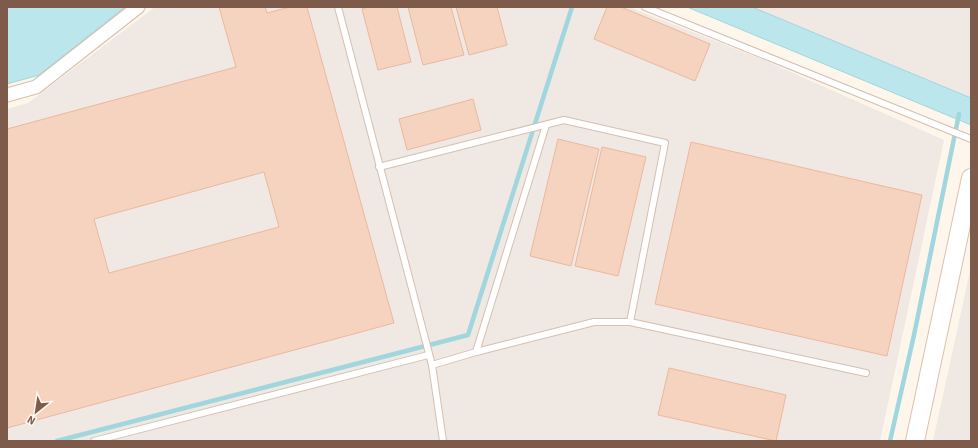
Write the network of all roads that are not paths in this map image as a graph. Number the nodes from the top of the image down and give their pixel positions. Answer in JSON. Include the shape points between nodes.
{"nodes":[{"id":1,"x":138,"y":7,"type":"edge"},
{"id":2,"x":338,"y":7,"type":"edge"},
{"id":3,"x":645,"y":7,"type":"edge"},
{"id":4,"x":7,"y":95,"type":"edge"},
{"id":5,"x":546,"y":125,"type":"junction"},
{"id":6,"x":971,"y":139,"type":"edge"},
{"id":7,"x":380,"y":167,"type":"junction"},
{"id":8,"x":971,"y":178,"type":"edge"},
{"id":9,"x":630,"y":322,"type":"junction"},
{"id":10,"x":476,"y":352,"type":"junction"},
{"id":11,"x":428,"y":354,"type":"junction"},
{"id":12,"x":432,"y":365,"type":"junction"},
{"id":13,"x":866,"y":374,"type":"dead end"},
{"id":14,"x":94,"y":441,"type":"edge"},
{"id":15,"x":443,"y":441,"type":"edge"},
{"id":16,"x":915,"y":441,"type":"edge"}],
"edges":[{"from":1,"to":4,"type":"street","via":[[36,87]]},
{"from":2,"to":7,"type":"lane"},
{"from":3,"to":6,"type":"lane"},
{"from":5,"to":7,"type":"lane"},
{"from":5,"to":9,"type":"lane","via":[[564,120],[665,143]]},
{"from":5,"to":10,"type":"lane"},
{"from":7,"to":11,"type":"lane"},
{"from":8,"to":16,"type":"street"},
{"from":9,"to":10,"type":"lane","via":[[594,322]]},
{"from":9,"to":13,"type":"lane"},
{"from":10,"to":12,"type":"lane"},
{"from":11,"to":12,"type":"lane"},
{"from":11,"to":14,"type":"lane"},
{"from":12,"to":15,"type":"lane"}]}
